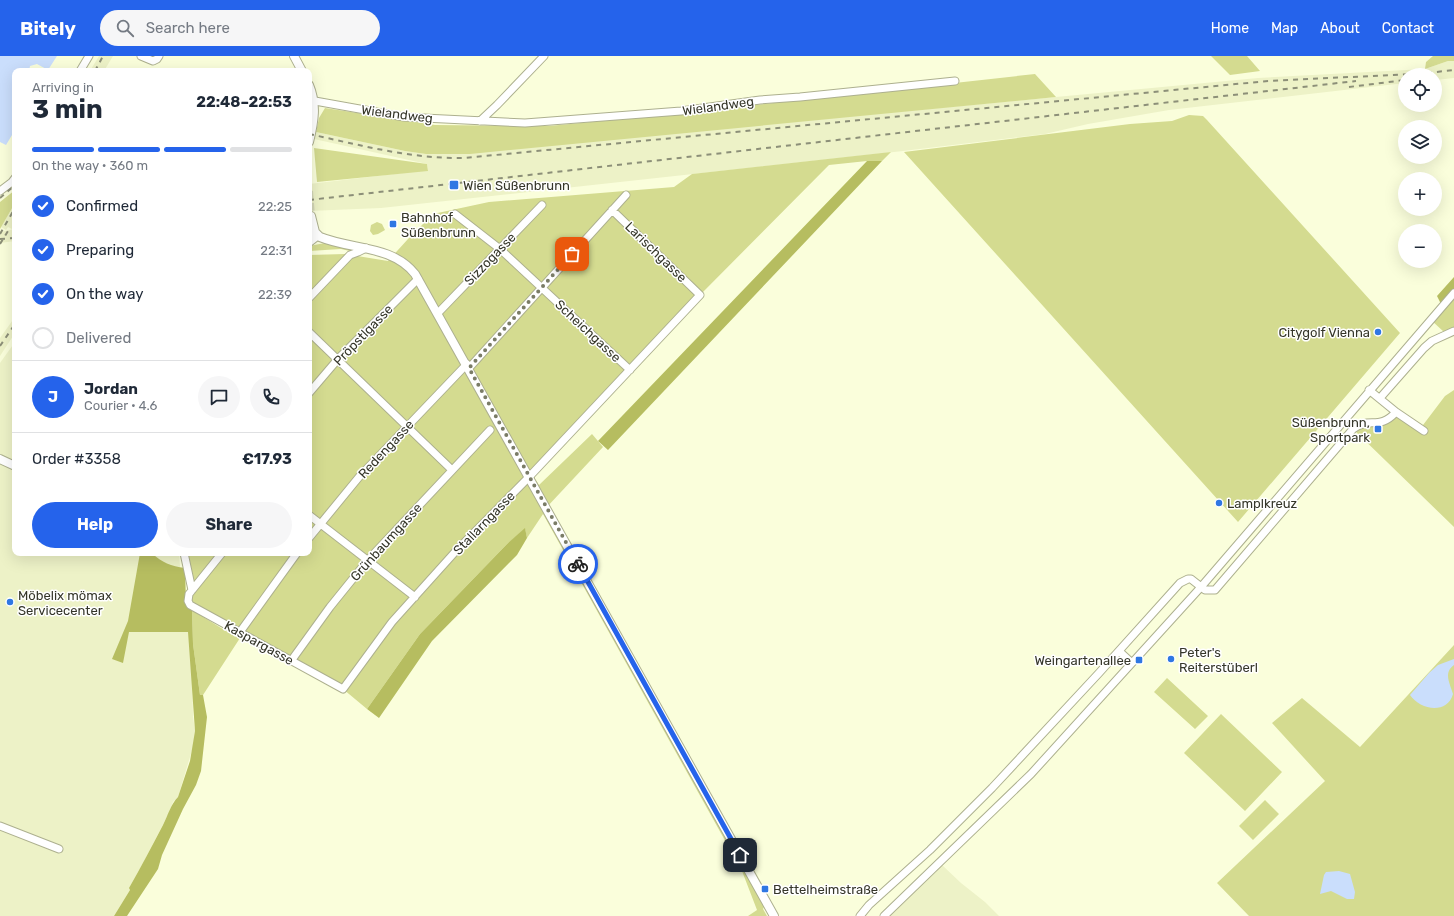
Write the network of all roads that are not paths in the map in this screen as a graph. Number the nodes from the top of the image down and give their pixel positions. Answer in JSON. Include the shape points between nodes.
{"nodes":[{"id":1,"x":89,"y":56,"type":"edge"},
{"id":2,"x":141,"y":56,"type":"edge"},
{"id":3,"x":159,"y":56,"type":"edge"},
{"id":4,"x":294,"y":56,"type":"edge"},
{"id":5,"x":544,"y":56,"type":"edge"},
{"id":6,"x":82,"y":68,"type":"edge"},
{"id":7,"x":300,"y":68,"type":"edge"},
{"id":8,"x":955,"y":81,"type":"dead end"},
{"id":9,"x":312,"y":93,"type":"edge"},
{"id":10,"x":315,"y":101,"type":"junction"},
{"id":11,"x":480,"y":121,"type":"junction"},
{"id":12,"x":312,"y":129,"type":"edge"},
{"id":13,"x":12,"y":182,"type":"edge"},
{"id":14,"x":0,"y":191,"type":"edge"},
{"id":15,"x":626,"y":195,"type":"dead end"},
{"id":16,"x":542,"y":205,"type":"dead end"},
{"id":17,"x":612,"y":210,"type":"junction"},
{"id":18,"x":455,"y":214,"type":"dead end"},
{"id":19,"x":312,"y":221,"type":"edge"},
{"id":20,"x":318,"y":235,"type":"junction"},
{"id":21,"x":312,"y":240,"type":"edge"},
{"id":22,"x":366,"y":248,"type":"junction"},
{"id":23,"x":500,"y":249,"type":"junction"},
{"id":24,"x":418,"y":279,"type":"junction"},
{"id":25,"x":543,"y":288,"type":"junction"},
{"id":26,"x":1454,"y":293,"type":"edge"},
{"id":27,"x":312,"y":295,"type":"edge"},
{"id":28,"x":700,"y":295,"type":"joint"},
{"id":29,"x":438,"y":313,"type":"junction"},
{"id":30,"x":1454,"y":331,"type":"edge"},
{"id":31,"x":312,"y":335,"type":"edge"},
{"id":32,"x":338,"y":359,"type":"junction"},
{"id":33,"x":468,"y":366,"type":"junction"},
{"id":34,"x":630,"y":370,"type":"junction"},
{"id":35,"x":312,"y":389,"type":"edge"},
{"id":36,"x":1369,"y":390,"type":"junction"},
{"id":37,"x":1380,"y":398,"type":"junction"},
{"id":38,"x":1396,"y":412,"type":"junction"},
{"id":39,"x":407,"y":426,"type":"junction"},
{"id":40,"x":490,"y":430,"type":"dead end"},
{"id":41,"x":1424,"y":431,"type":"dead end"},
{"id":42,"x":0,"y":459,"type":"edge"},
{"id":43,"x":12,"y":465,"type":"edge"},
{"id":44,"x":452,"y":470,"type":"junction"},
{"id":45,"x":529,"y":477,"type":"junction"},
{"id":46,"x":312,"y":517,"type":"edge"},
{"id":47,"x":320,"y":524,"type":"junction"},
{"id":48,"x":312,"y":534,"type":"edge"},
{"id":49,"x":1241,"y":539,"type":"junction"},
{"id":50,"x":1251,"y":548,"type":"junction"},
{"id":51,"x":185,"y":556,"type":"edge"},
{"id":52,"x":220,"y":556,"type":"edge"},
{"id":53,"x":295,"y":556,"type":"edge"},
{"id":54,"x":368,"y":560,"type":"junction"},
{"id":55,"x":1201,"y":587,"type":"junction"},
{"id":56,"x":192,"y":590,"type":"junction"},
{"id":57,"x":415,"y":597,"type":"junction"},
{"id":58,"x":240,"y":632,"type":"junction"},
{"id":59,"x":1119,"y":651,"type":"junction"},
{"id":60,"x":291,"y":661,"type":"junction"},
{"id":61,"x":1132,"y":663,"type":"junction"},
{"id":62,"x":343,"y":689,"type":"joint"},
{"id":63,"x":0,"y":826,"type":"edge"},
{"id":64,"x":60,"y":849,"type":"dead end"},
{"id":65,"x":774,"y":916,"type":"edge"},
{"id":66,"x":860,"y":916,"type":"edge"},
{"id":67,"x":884,"y":916,"type":"edge"}],
"edges":[{"from":1,"to":6,"type":"street"},
{"from":2,"to":3,"type":"street","via":[[153,61]]},
{"from":4,"to":7,"type":"street"},
{"from":5,"to":11,"type":"street"},
{"from":8,"to":11,"type":"street","name":"Wielandweg","via":[[760,100],[681,111],[525,123]]},
{"from":9,"to":10,"type":"street"},
{"from":10,"to":11,"type":"street","name":"Wielandweg","via":[[404,117]]},
{"from":10,"to":12,"type":"street"},
{"from":13,"to":14,"type":"street"},
{"from":15,"to":17,"type":"street","name":"Redengasse"},
{"from":16,"to":23,"type":"street","name":"Sizzogasse"},
{"from":17,"to":25,"type":"street","name":"Redengasse"},
{"from":17,"to":28,"type":"street","name":"Larischgasse"},
{"from":18,"to":23,"type":"street","name":"Scheichgasse"},
{"from":19,"to":20,"type":"street"},
{"from":20,"to":21,"type":"street"},
{"from":20,"to":22,"type":"street"},
{"from":22,"to":24,"type":"street","via":[[402,261]]},
{"from":22,"to":27,"type":"street","via":[[350,255]]},
{"from":23,"to":25,"type":"street","name":"Scheichgasse"},
{"from":23,"to":29,"type":"street","name":"Sizzogasse"},
{"from":24,"to":29,"type":"street"},
{"from":24,"to":32,"type":"street","name":"Pröpstlgasse"},
{"from":25,"to":33,"type":"street","name":"Redengasse"},
{"from":25,"to":34,"type":"street","name":"Scheichgasse"},
{"from":26,"to":36,"type":"street"},
{"from":28,"to":34,"type":"street","name":"Stallarngasse"},
{"from":29,"to":33,"type":"street"},
{"from":30,"to":37,"type":"street","via":[[1432,341],[1424,348]]},
{"from":31,"to":32,"type":"street"},
{"from":32,"to":35,"type":"street","name":"Pröpstlgasse"},
{"from":32,"to":39,"type":"street"},
{"from":33,"to":39,"type":"street","name":"Redengasse"},
{"from":33,"to":45,"type":"street"},
{"from":34,"to":45,"type":"street","name":"Stallarngasse"},
{"from":36,"to":37,"type":"street"},
{"from":36,"to":49,"type":"street"},
{"from":37,"to":38,"type":"street"},
{"from":38,"to":41,"type":"street"},
{"from":38,"to":50,"type":"street","via":[[1382,423],[1359,424],[1353,429]]},
{"from":39,"to":44,"type":"street"},
{"from":39,"to":47,"type":"street","name":"Redengasse","via":[[359,477]]},
{"from":40,"to":44,"type":"street","name":"Grünbaumgasse"},
{"from":42,"to":43,"type":"street"},
{"from":44,"to":54,"type":"street","name":"Grünbaumgasse"},
{"from":45,"to":57,"type":"street","name":"Stallarngasse"},
{"from":45,"to":65,"type":"street"},
{"from":46,"to":47,"type":"street"},
{"from":47,"to":48,"type":"street","name":"Redengasse"},
{"from":47,"to":54,"type":"street"},
{"from":49,"to":50,"type":"street"},
{"from":49,"to":55,"type":"street"},
{"from":50,"to":55,"type":"street","via":[[1215,590],[1208,591]]},
{"from":51,"to":56,"type":"street","name":"Kaspargasse"},
{"from":52,"to":56,"type":"street"},
{"from":53,"to":58,"type":"street"},
{"from":54,"to":57,"type":"street"},
{"from":54,"to":60,"type":"street","name":"Grünbaumgasse"},
{"from":55,"to":59,"type":"street","via":[[1191,579],[1180,583]]},
{"from":55,"to":61,"type":"street"},
{"from":56,"to":58,"type":"street","name":"Kaspargasse","via":[[188,597],[190,605]]},
{"from":57,"to":62,"type":"street","name":"Stallarngasse","via":[[392,622]]},
{"from":58,"to":60,"type":"street","name":"Kaspargasse"},
{"from":59,"to":61,"type":"street"},
{"from":59,"to":66,"type":"street","via":[[992,788]]},
{"from":60,"to":62,"type":"street","name":"Kaspargasse"},
{"from":61,"to":67,"type":"street","via":[[1031,774]]},
{"from":63,"to":64,"type":"street"}]}
